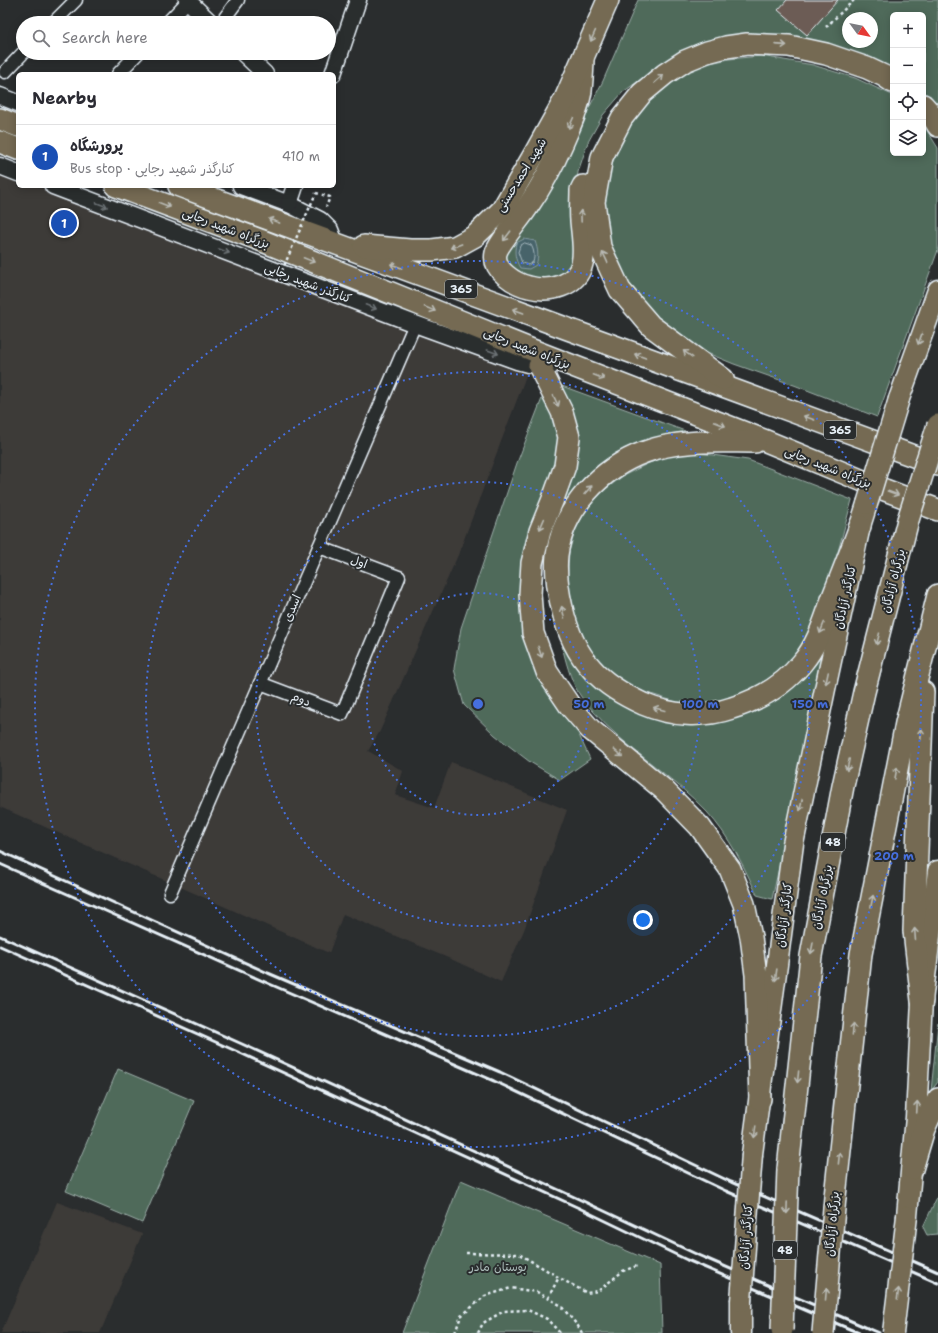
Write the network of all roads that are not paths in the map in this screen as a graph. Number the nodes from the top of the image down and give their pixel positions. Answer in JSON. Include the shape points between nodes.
{"nodes":[{"id":1,"x":76,"y":0,"type":"edge"},
{"id":2,"x":188,"y":0,"type":"edge"},
{"id":3,"x":238,"y":0,"type":"edge"},
{"id":4,"x":358,"y":0,"type":"edge"},
{"id":5,"x":608,"y":0,"type":"edge"},
{"id":6,"x":60,"y":16,"type":"edge"},
{"id":7,"x":173,"y":16,"type":"edge"},
{"id":8,"x":205,"y":16,"type":"edge"},
{"id":9,"x":226,"y":16,"type":"edge"},
{"id":10,"x":583,"y":58,"type":"junction"},
{"id":11,"x":17,"y":60,"type":"edge"},
{"id":12,"x":131,"y":60,"type":"edge"},
{"id":13,"x":250,"y":60,"type":"edge"},
{"id":14,"x":5,"y":72,"type":"dead end"},
{"id":15,"x":120,"y":72,"type":"edge"},
{"id":16,"x":263,"y":72,"type":"edge"},
{"id":17,"x":334,"y":72,"type":"edge"},
{"id":18,"x":890,"y":80,"type":"edge"},
{"id":19,"x":642,"y":93,"type":"junction"},
{"id":20,"x":0,"y":96,"type":"edge"},
{"id":21,"x":16,"y":102,"type":"edge"},
{"id":22,"x":926,"y":108,"type":"edge"},
{"id":23,"x":0,"y":119,"type":"edge"},
{"id":24,"x":16,"y":125,"type":"edge"},
{"id":25,"x":938,"y":126,"type":"edge"},
{"id":26,"x":0,"y":142,"type":"edge"},
{"id":27,"x":16,"y":148,"type":"edge"},
{"id":28,"x":0,"y":166,"type":"edge"},
{"id":29,"x":16,"y":172,"type":"edge"},
{"id":30,"x":58,"y":188,"type":"edge"},
{"id":31,"x":121,"y":188,"type":"edge"},
{"id":32,"x":184,"y":188,"type":"edge"},
{"id":33,"x":246,"y":188,"type":"edge"},
{"id":34,"x":294,"y":188,"type":"edge"},
{"id":35,"x":289,"y":204,"type":"junction"},
{"id":36,"x":335,"y":243,"type":"junction"},
{"id":37,"x":938,"y":290,"type":"edge"},
{"id":38,"x":415,"y":324,"type":"junction"},
{"id":39,"x":566,"y":364,"type":"junction"},
{"id":40,"x":539,"y":366,"type":"junction"},
{"id":41,"x":742,"y":394,"type":"junction"},
{"id":42,"x":938,"y":425,"type":"edge"},
{"id":43,"x":766,"y":441,"type":"junction"},
{"id":44,"x":938,"y":465,"type":"edge"},
{"id":45,"x":938,"y":510,"type":"edge"},
{"id":46,"x":860,"y":526,"type":"junction"},
{"id":47,"x":319,"y":547,"type":"junction"},
{"id":48,"x":938,"y":595,"type":"edge"},
{"id":49,"x":925,"y":646,"type":"junction"},
{"id":50,"x":260,"y":683,"type":"junction"},
{"id":51,"x":342,"y":714,"type":"joint"},
{"id":52,"x":938,"y":871,"type":"edge"},
{"id":53,"x":170,"y":893,"type":"dead end"},
{"id":54,"x":922,"y":1000,"type":"junction"},
{"id":55,"x":760,"y":1099,"type":"junction"},
{"id":56,"x":938,"y":1099,"type":"edge"},
{"id":57,"x":912,"y":1169,"type":"junction"},
{"id":58,"x":782,"y":1331,"type":"edge"},
{"id":59,"x":741,"y":1333,"type":"edge"},
{"id":60,"x":823,"y":1333,"type":"edge"},
{"id":61,"x":893,"y":1333,"type":"edge"}],
"edges":[{"from":1,"to":6,"type":"street"},
{"from":2,"to":7,"type":"street"},
{"from":2,"to":8,"type":"street"},
{"from":3,"to":9,"type":"street"},
{"from":4,"to":17,"type":"street"},
{"from":5,"to":10,"type":"highway","name":"شهید احمدحسنی","one_way":true},
{"from":10,"to":19,"type":"highway","one_way":true,"via":[[580,92],[574,118],[551,169],[496,254],[497,264],[505,276],[520,285],[537,290],[553,289],[576,276],[583,264],[585,248],[581,219],[582,190],[590,158],[605,128],[622,107]]},
{"from":10,"to":36,"type":"highway","name":"شهید احمدحسنی","one_way":true,"via":[[565,99],[502,210],[476,236],[455,247],[432,250]]},
{"from":11,"to":14,"type":"street"},
{"from":12,"to":15,"type":"street"},
{"from":13,"to":16,"type":"street"},
{"from":19,"to":18,"type":"highway","one_way":true,"via":[[685,61],[707,52],[747,44],[789,46],[826,54],[867,68]]},
{"from":41,"to":19,"type":"highway","one_way":true,"via":[[651,326],[620,290],[600,247],[594,202],[602,157],[622,118]]},
{"from":20,"to":21,"type":"street"},
{"from":22,"to":25,"type":"highway"},
{"from":23,"to":24,"type":"highway"},
{"from":26,"to":27,"type":"highway"},
{"from":28,"to":29,"type":"street"},
{"from":30,"to":38,"type":"street","name":"کنارگذر شهید رجایی","one_way":true},
{"from":31,"to":39,"type":"highway","name":"بزرگراه شهید رجایی","number":"365","one_way":true,"via":[[260,240]]},
{"from":36,"to":32,"type":"highway","name":"بزرگراه شهید رجایی","number":"365","one_way":true},
{"from":33,"to":35,"type":"street"},
{"from":34,"to":35,"type":"street"},
{"from":35,"to":36,"type":"street","via":[[320,220],[330,230]]},
{"from":41,"to":36,"type":"highway","name":"بزرگراه شهید رجایی","number":"365","one_way":true},
{"from":37,"to":46,"type":"main road","name":"کنارگذر آزادگان","one_way":true,"bridge":true,"via":[[898,399]]},
{"from":38,"to":40,"type":"street","name":"کنارگذر شهید رجایی","one_way":true,"via":[[517,361]]},
{"from":38,"to":47,"type":"street","name":"اسدی"},
{"from":39,"to":40,"type":"street","name":"کنارگذر شهید رجایی"},
{"from":39,"to":43,"type":"highway","name":"بزرگراه شهید رجایی","number":"365","one_way":true},
{"from":40,"to":55,"type":"highway","one_way":true,"via":[[562,412],[568,437],[565,466],[540,531],[532,563],[530,594],[533,633],[547,672],[570,706],[590,729],[668,794],[700,827],[730,869],[744,904],[756,975]]},
{"from":44,"to":41,"type":"highway","name":"بزرگراه شهید رجایی","number":"365","one_way":true},
{"from":42,"to":58,"type":"highway","name":"بزرگراه آزادگان","number":"48","one_way":true,"bridge":true,"via":[[908,520],[864,692],[812,948],[788,1169]]},
{"from":43,"to":45,"type":"highway","name":"بزرگراه شهید رجایی","number":"365","one_way":true},
{"from":46,"to":43,"type":"highway","one_way":true,"via":[[812,648],[802,663],[768,693],[746,704],[701,715],[672,713],[652,708],[608,684],[591,668],[575,644],[564,618],[559,597],[557,555],[562,533],[583,496],[600,478],[624,461],[645,452],[675,443]]},
{"from":46,"to":55,"type":"main road","name":"کنارگذر آزادگان","one_way":true,"via":[[793,844]]},
{"from":47,"to":50,"type":"street","name":"اسدی"},
{"from":47,"to":51,"type":"street","name":"اول","via":[[399,577]]},
{"from":48,"to":49,"type":"highway","name":"بزرگراه آزادگان"},
{"from":54,"to":49,"type":"highway","one_way":true,"via":[[914,931]]},
{"from":60,"to":49,"type":"highway","name":"بزرگراه آزادگان","one_way":true,"bridge":true,"via":[[862,954],[906,723]]},
{"from":50,"to":51,"type":"street","name":"دوم"},
{"from":50,"to":53,"type":"street","name":"اسدی"},
{"from":52,"to":54,"type":"main road"},
{"from":57,"to":54,"type":"main road","one_way":true},
{"from":55,"to":59,"type":"main road","name":"کنارگذر آزادگان","one_way":true,"bridge":true,"via":[[752,1154]]},
{"from":56,"to":57,"type":"highway","via":[[924,1129]]},
{"from":61,"to":57,"type":"main road","one_way":true,"bridge":true}]}
